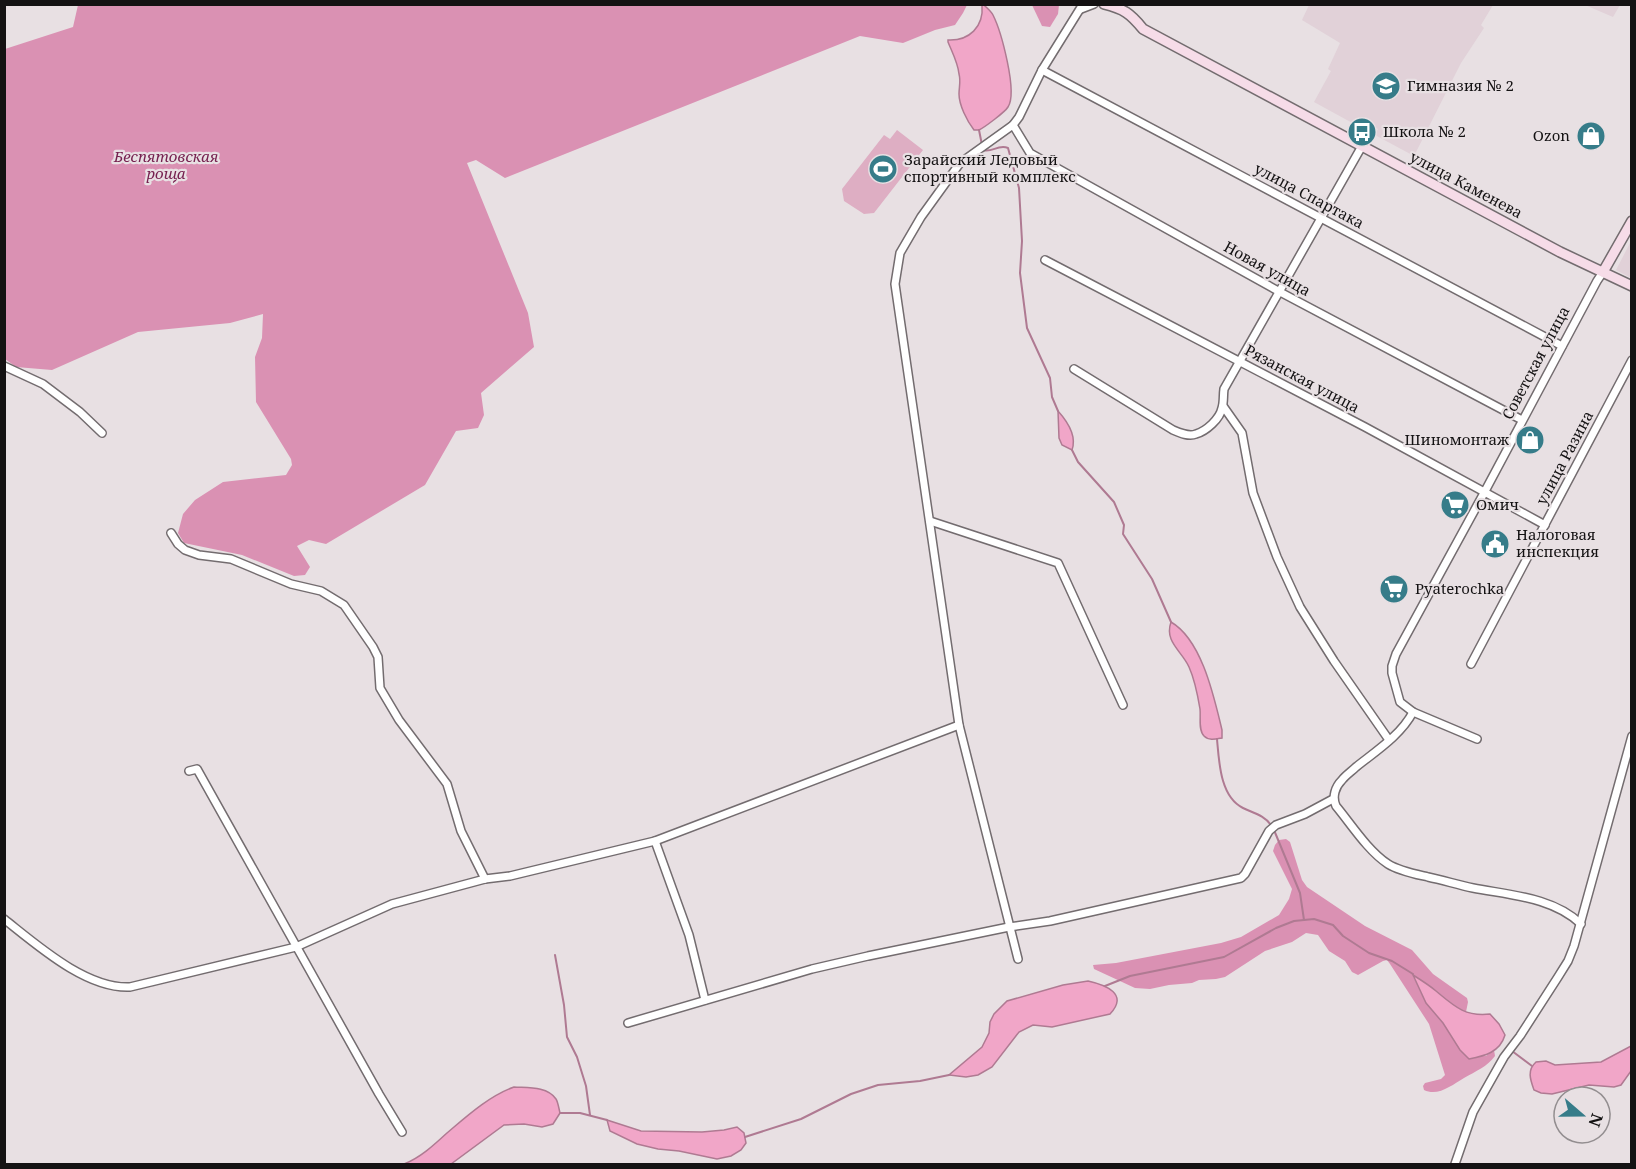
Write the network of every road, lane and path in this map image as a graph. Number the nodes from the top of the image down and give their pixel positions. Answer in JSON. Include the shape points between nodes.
{"nodes":[{"id":1,"x":1094,"y":4,"type":"edge"},
{"id":2,"x":1130,"y":4,"type":"edge"},
{"id":3,"x":1112,"y":5,"type":"edge"},
{"id":4,"x":1082,"y":7,"type":"edge"},
{"id":5,"x":1134,"y":17,"type":"junction"},
{"id":6,"x":1042,"y":70,"type":"junction"},
{"id":7,"x":1013,"y":125,"type":"junction"},
{"id":8,"x":1362,"y":146,"type":"junction"},
{"id":9,"x":1322,"y":218,"type":"junction"},
{"id":10,"x":1632,"y":221,"type":"edge"},
{"id":11,"x":1045,"y":260,"type":"dead end"},
{"id":12,"x":1603,"y":272,"type":"junction"},
{"id":13,"x":1632,"y":286,"type":"edge"},
{"id":14,"x":1280,"y":292,"type":"junction"},
{"id":15,"x":1562,"y":346,"type":"junction"},
{"id":16,"x":1632,"y":360,"type":"edge"},
{"id":17,"x":1240,"y":362,"type":"junction"},
{"id":18,"x":4,"y":366,"type":"edge"},
{"id":19,"x":1074,"y":369,"type":"dead end"},
{"id":20,"x":1223,"y":406,"type":"junction"},
{"id":21,"x":1522,"y":420,"type":"junction"},
{"id":22,"x":102,"y":433,"type":"dead end"},
{"id":23,"x":1484,"y":493,"type":"junction"},
{"id":24,"x":930,"y":521,"type":"junction"},
{"id":25,"x":1545,"y":525,"type":"junction"},
{"id":26,"x":171,"y":533,"type":"dead end"},
{"id":27,"x":1471,"y":664,"type":"dead end"},
{"id":28,"x":1124,"y":705,"type":"dead end"},
{"id":29,"x":1413,"y":712,"type":"junction"},
{"id":30,"x":959,"y":725,"type":"junction"},
{"id":31,"x":1632,"y":736,"type":"edge"},
{"id":32,"x":1477,"y":739,"type":"dead end"},
{"id":33,"x":1389,"y":740,"type":"junction"},
{"id":34,"x":189,"y":771,"type":"dead end"},
{"id":35,"x":1333,"y":799,"type":"junction"},
{"id":36,"x":656,"y":841,"type":"junction"},
{"id":37,"x":485,"y":879,"type":"junction"},
{"id":38,"x":4,"y":920,"type":"edge"},
{"id":39,"x":1581,"y":924,"type":"junction"},
{"id":40,"x":1009,"y":927,"type":"junction"},
{"id":41,"x":296,"y":947,"type":"junction"},
{"id":42,"x":1018,"y":959,"type":"dead end"},
{"id":43,"x":705,"y":1000,"type":"junction"},
{"id":44,"x":628,"y":1023,"type":"dead end"},
{"id":45,"x":402,"y":1132,"type":"dead end"},
{"id":46,"x":1455,"y":1164,"type":"edge"}],
"edges":[{"from":1,"to":4,"type":"street"},
{"from":2,"to":5,"type":"main road"},
{"from":3,"to":5,"type":"main road","name":"улица Каменева"},
{"from":4,"to":6,"type":"street"},
{"from":5,"to":8,"type":"main road","name":"улица Каменева","via":[[1143,29]]},
{"from":6,"to":7,"type":"street"},
{"from":6,"to":9,"type":"street","name":"улица Спартака"},
{"from":7,"to":14,"type":"street","name":"Новая улица","via":[[1030,153]]},
{"from":7,"to":24,"type":"street","via":[[960,163],[900,254],[895,284]]},
{"from":8,"to":9,"type":"street"},
{"from":8,"to":12,"type":"main road","name":"улица Каменева"},
{"from":9,"to":14,"type":"street"},
{"from":9,"to":15,"type":"street","name":"улица Спартака"},
{"from":10,"to":12,"type":"main road","name":"Советская улица"},
{"from":11,"to":17,"type":"street","name":"Рязанская улица"},
{"from":12,"to":13,"type":"main road","name":"улица Каменева"},
{"from":12,"to":15,"type":"street","name":"Советская улица"},
{"from":14,"to":17,"type":"street"},
{"from":14,"to":21,"type":"street","name":"Новая улица"},
{"from":15,"to":21,"type":"street","name":"Советская улица"},
{"from":16,"to":25,"type":"street","name":"улица Разина"},
{"from":17,"to":20,"type":"street","via":[[1224,389]]},
{"from":17,"to":23,"type":"street","name":"Рязанская улица"},
{"from":18,"to":22,"type":"street","via":[[43,384]]},
{"from":19,"to":20,"type":"street","via":[[1184,434],[1195,435],[1209,426]]},
{"from":20,"to":33,"type":"street","via":[[1242,433],[1253,493],[1300,607]]},
{"from":21,"to":23,"type":"street","name":"Советская улица"},
{"from":23,"to":25,"type":"street","name":"Рязанская улица"},
{"from":23,"to":29,"type":"street","name":"Советская улица","via":[[1392,666],[1400,702]]},
{"from":24,"to":28,"type":"street","via":[[1058,563]]},
{"from":24,"to":30,"type":"street"},
{"from":25,"to":27,"type":"street","name":"улица Разина"},
{"from":26,"to":37,"type":"street","via":[[185,550],[231,559],[291,584],[321,591],[344,605],[378,657],[380,688],[447,784],[461,831]]},
{"from":29,"to":32,"type":"street"},
{"from":29,"to":33,"type":"street"},
{"from":30,"to":36,"type":"street"},
{"from":30,"to":40,"type":"street"},
{"from":31,"to":39,"type":"street"},
{"from":33,"to":35,"type":"street","via":[[1342,779]]},
{"from":34,"to":41,"type":"street","via":[[197,769]]},
{"from":35,"to":39,"type":"street","via":[[1389,865],[1522,896],[1574,917]]},
{"from":35,"to":40,"type":"street","via":[[1269,831],[1241,878]]},
{"from":36,"to":37,"type":"street"},
{"from":36,"to":43,"type":"street"},
{"from":37,"to":41,"type":"street","via":[[392,904]]},
{"from":38,"to":41,"type":"street","via":[[60,963],[118,988]]},
{"from":39,"to":46,"type":"street","via":[[1568,962],[1504,1057],[1473,1112]]},
{"from":40,"to":42,"type":"street"},
{"from":40,"to":43,"type":"street","via":[[812,969]]},
{"from":41,"to":45,"type":"street"},
{"from":43,"to":44,"type":"street"}]}
